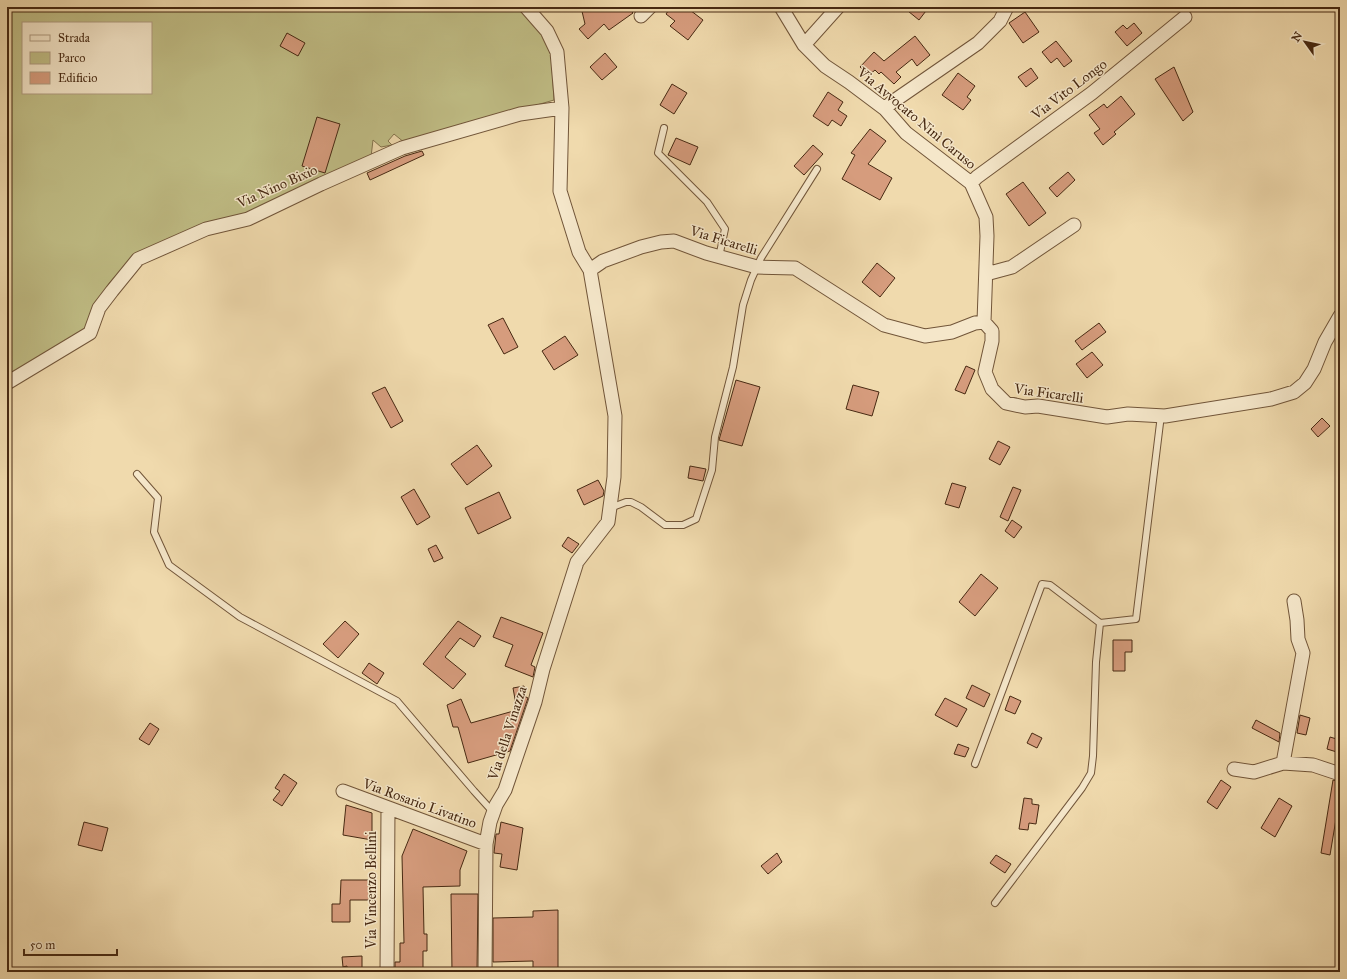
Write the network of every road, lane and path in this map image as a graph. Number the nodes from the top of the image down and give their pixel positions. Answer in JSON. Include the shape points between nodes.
{"nodes":[{"id":1,"x":526,"y":7,"type":"edge"},
{"id":2,"x":650,"y":7,"type":"edge"},
{"id":3,"x":781,"y":7,"type":"edge"},
{"id":4,"x":838,"y":7,"type":"edge"},
{"id":5,"x":1007,"y":7,"type":"edge"},
{"id":6,"x":641,"y":16,"type":"dead end"},
{"id":7,"x":1185,"y":17,"type":"dead end"},
{"id":8,"x":804,"y":45,"type":"junction"},
{"id":9,"x":562,"y":108,"type":"junction"},
{"id":10,"x":885,"y":110,"type":"junction"},
{"id":11,"x":664,"y":128,"type":"dead end"},
{"id":12,"x":817,"y":169,"type":"dead end"},
{"id":13,"x":971,"y":183,"type":"junction"},
{"id":14,"x":1074,"y":225,"type":"dead end"},
{"id":15,"x":719,"y":257,"type":"junction"},
{"id":16,"x":756,"y":267,"type":"junction"},
{"id":17,"x":590,"y":270,"type":"junction"},
{"id":18,"x":986,"y":274,"type":"junction"},
{"id":19,"x":1340,"y":316,"type":"edge"},
{"id":20,"x":984,"y":322,"type":"junction"},
{"id":21,"x":7,"y":383,"type":"edge"},
{"id":22,"x":1161,"y":415,"type":"junction"},
{"id":23,"x":136,"y":474,"type":"dead end"},
{"id":24,"x":610,"y":508,"type":"junction"},
{"id":25,"x":1294,"y":601,"type":"dead end"},
{"id":26,"x":1100,"y":623,"type":"junction"},
{"id":27,"x":1283,"y":763,"type":"junction"},
{"id":28,"x":975,"y":764,"type":"dead end"},
{"id":29,"x":1234,"y":769,"type":"dead end"},
{"id":30,"x":1340,"y":774,"type":"edge"},
{"id":31,"x":343,"y":791,"type":"dead end"},
{"id":32,"x":388,"y":808,"type":"junction"},
{"id":33,"x":495,"y":808,"type":"junction"},
{"id":34,"x":486,"y":844,"type":"junction"},
{"id":35,"x":995,"y":903,"type":"dead end"},
{"id":36,"x":387,"y":972,"type":"edge"},
{"id":37,"x":485,"y":972,"type":"edge"}],
"edges":[{"from":1,"to":9,"type":"street","via":[[547,31],[556,52]]},
{"from":2,"to":6,"type":"street"},
{"from":3,"to":8,"type":"street","name":"Via Avvocato Ninì Caruso"},
{"from":4,"to":8,"type":"street"},
{"from":5,"to":10,"type":"street","via":[[1000,21],[978,43],[891,103]]},
{"from":7,"to":13,"type":"street","name":"Via Vito Longo","via":[[1092,93]]},
{"from":8,"to":10,"type":"street","name":"Via Avvocato Ninì Caruso","via":[[825,66]]},
{"from":9,"to":17,"type":"street","via":[[560,190],[579,252]]},
{"from":9,"to":21,"type":"street","name":"Via Nino Bixio","via":[[520,114],[402,148],[248,219],[206,229],[138,259],[99,308],[90,332]]},
{"from":10,"to":13,"type":"street","name":"Via Avvocato Ninì Caruso","via":[[906,133]]},
{"from":11,"to":15,"type":"lane","via":[[658,153],[707,202],[725,229]]},
{"from":12,"to":16,"type":"lane"},
{"from":13,"to":18,"type":"street","name":"Via Avvocato Ninì Caruso","via":[[986,217]]},
{"from":14,"to":18,"type":"street","via":[[1012,267]]},
{"from":15,"to":16,"type":"street","name":"Via Ficarelli"},
{"from":15,"to":17,"type":"street","name":"Via Ficarelli","via":[[674,241],[661,242],[603,261]]},
{"from":16,"to":20,"type":"street","name":"Via Ficarelli","via":[[795,268],[884,325],[925,336],[952,332]]},
{"from":16,"to":24,"type":"lane","via":[[743,305],[733,367],[715,437],[712,470],[696,519],[683,525],[665,525],[631,502]]},
{"from":17,"to":24,"type":"street","name":"Via della Vinazza","via":[[615,416],[614,477]]},
{"from":18,"to":20,"type":"street","name":"Via Avvocato Ninì Caruso"},
{"from":19,"to":22,"type":"street","name":"Via Ficarelli","via":[[1325,342],[1314,369],[1305,383],[1294,392],[1271,399]]},
{"from":20,"to":22,"type":"street","name":"Via Ficarelli","via":[[992,331],[985,372],[992,389],[1006,403],[1107,417],[1128,414]]},
{"from":22,"to":26,"type":"lane","via":[[1136,619]]},
{"from":23,"to":33,"type":"lane","via":[[158,498],[154,532],[168,565],[240,617],[397,701],[474,791]]},
{"from":24,"to":33,"type":"street","name":"Via della Vinazza","via":[[608,522],[577,562],[535,702],[504,790]]},
{"from":25,"to":27,"type":"street","via":[[1298,639],[1303,653]]},
{"from":26,"to":28,"type":"lane","via":[[1050,584],[1042,584]]},
{"from":26,"to":35,"type":"lane","via":[[1091,773]]},
{"from":27,"to":29,"type":"street","via":[[1254,772]]},
{"from":27,"to":30,"type":"street","via":[[1313,765]]},
{"from":31,"to":32,"type":"street","name":"Via Rosario Livatino"},
{"from":32,"to":34,"type":"street","name":"Via Rosario Livatino"},
{"from":32,"to":36,"type":"street","name":"Via Vincenzo Bellini"},
{"from":33,"to":34,"type":"street","name":"Via della Vinazza"},
{"from":34,"to":37,"type":"street","name":"Via della Vinazza"}]}
